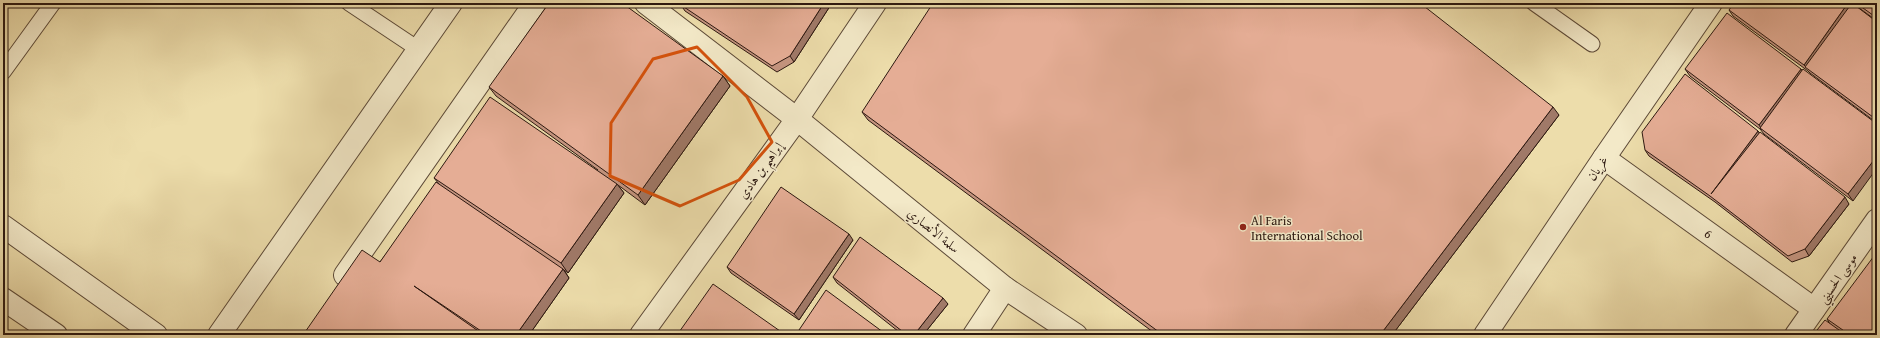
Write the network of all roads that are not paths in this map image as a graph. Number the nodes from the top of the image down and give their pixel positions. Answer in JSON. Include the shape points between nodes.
{"nodes":[{"id":1,"x":53,"y":3,"type":"edge"},
{"id":2,"x":349,"y":3,"type":"edge"},
{"id":3,"x":451,"y":3,"type":"edge"},
{"id":4,"x":534,"y":3,"type":"edge"},
{"id":5,"x":646,"y":3,"type":"edge"},
{"id":6,"x":875,"y":3,"type":"edge"},
{"id":7,"x":1534,"y":3,"type":"edge"},
{"id":8,"x":1707,"y":4,"type":"edge"},
{"id":9,"x":1592,"y":44,"type":"dead end"},
{"id":10,"x":418,"y":49,"type":"junction"},
{"id":11,"x":3,"y":72,"type":"edge"},
{"id":12,"x":797,"y":119,"type":"junction"},
{"id":13,"x":1604,"y":158,"type":"junction"},
{"id":14,"x":1877,"y":220,"type":"edge"},
{"id":15,"x":3,"y":226,"type":"edge"},
{"id":16,"x":1005,"y":288,"type":"junction"},
{"id":17,"x":334,"y":289,"type":"edge"},
{"id":18,"x":3,"y":299,"type":"edge"},
{"id":19,"x":1814,"y":309,"type":"junction"},
{"id":20,"x":56,"y":335,"type":"edge"},
{"id":21,"x":156,"y":335,"type":"edge"},
{"id":22,"x":219,"y":335,"type":"edge"},
{"id":23,"x":641,"y":335,"type":"edge"},
{"id":24,"x":974,"y":335,"type":"edge"},
{"id":25,"x":1076,"y":335,"type":"edge"},
{"id":26,"x":1485,"y":335,"type":"edge"},
{"id":27,"x":1796,"y":335,"type":"edge"}],
"edges":[{"from":1,"to":11,"type":"lane"},
{"from":2,"to":10,"type":"lane"},
{"from":3,"to":10,"type":"street"},
{"from":4,"to":17,"type":"street"},
{"from":5,"to":12,"type":"street","name":"سلمة الأنصاري"},
{"from":6,"to":12,"type":"street","name":"إبراهيم بن هادي"},
{"from":7,"to":9,"type":"lane"},
{"from":8,"to":13,"type":"street","name":"غريان"},
{"from":10,"to":22,"type":"street"},
{"from":12,"to":16,"type":"street","name":"سلمة الأنصاري"},
{"from":12,"to":23,"type":"street","name":"إبراهيم بن هادي"},
{"from":13,"to":19,"type":"street","name":"6"},
{"from":13,"to":26,"type":"street","name":"غريان"},
{"from":14,"to":19,"type":"street","name":"موسى الحسيني"},
{"from":15,"to":21,"type":"street"},
{"from":16,"to":24,"type":"street"},
{"from":16,"to":25,"type":"street","name":"سلمة الأنصاري"},
{"from":18,"to":20,"type":"street"},
{"from":19,"to":27,"type":"street","name":"موسى الحسيني"}]}
